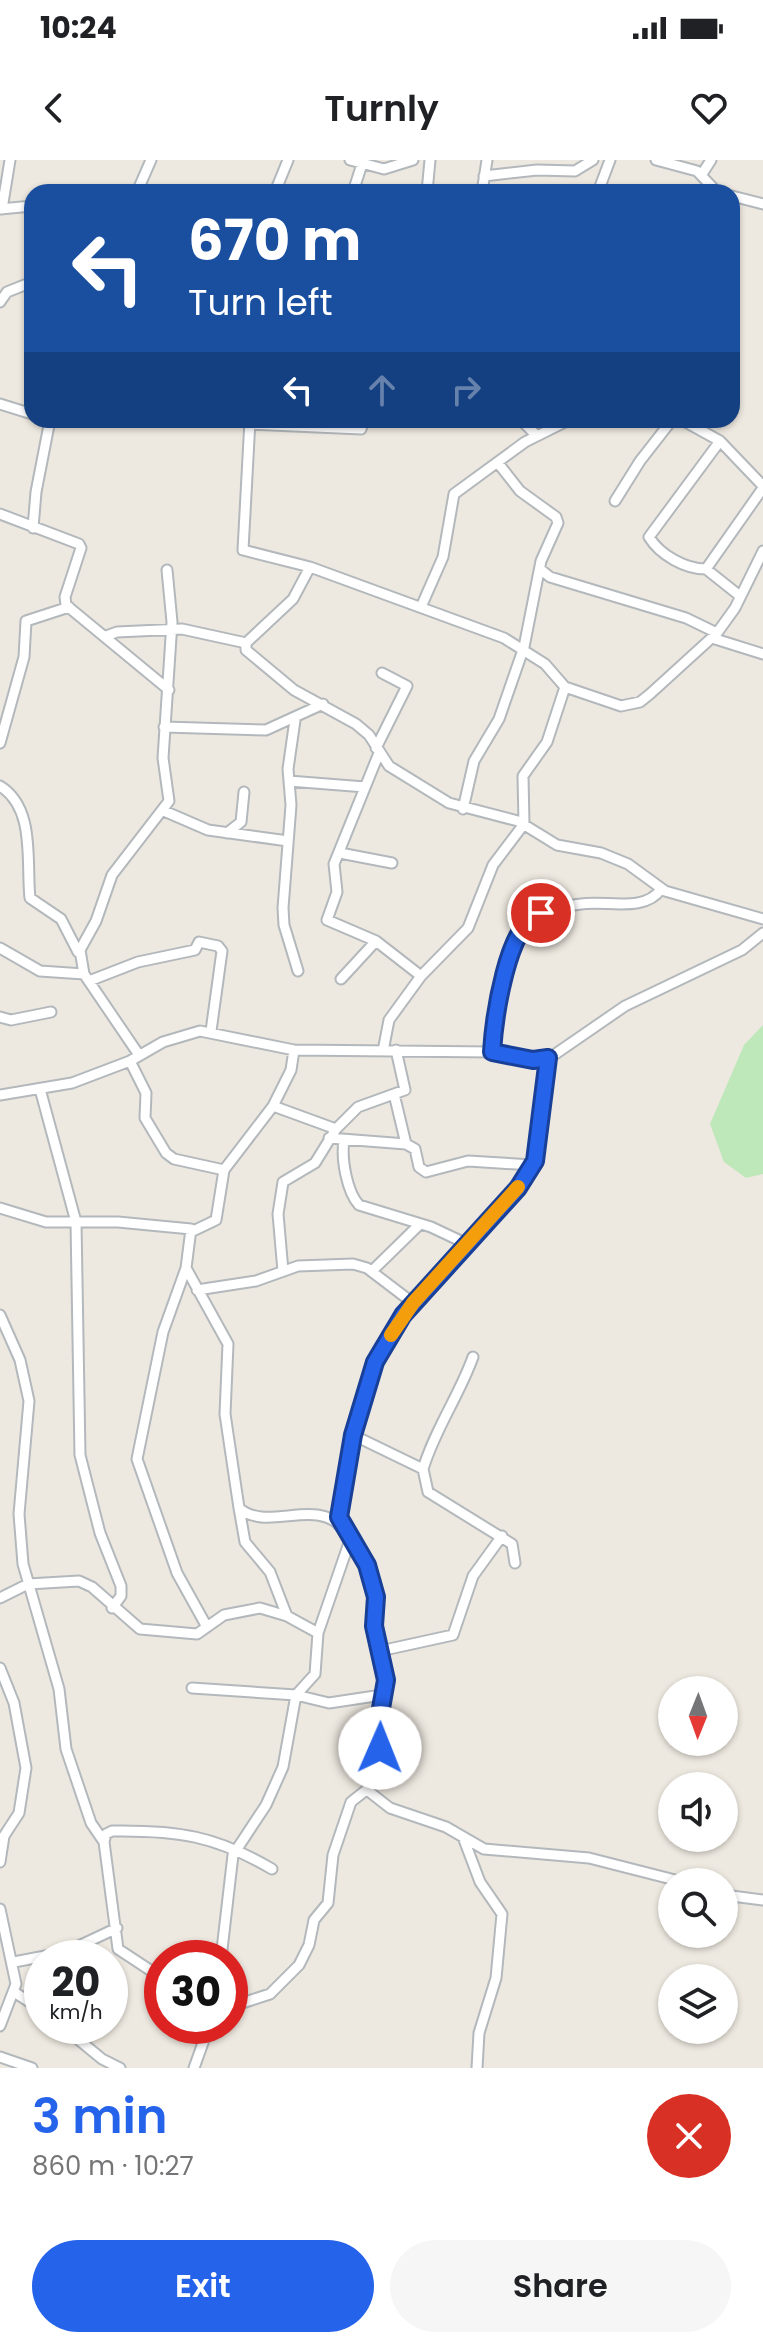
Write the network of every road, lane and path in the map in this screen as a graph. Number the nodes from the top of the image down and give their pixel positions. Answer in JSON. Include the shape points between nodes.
{"nodes":[{"id":1,"x":10,"y":160,"type":"edge"},
{"id":2,"x":151,"y":160,"type":"edge"},
{"id":3,"x":288,"y":160,"type":"edge"},
{"id":4,"x":350,"y":160,"type":"edge"},
{"id":5,"x":413,"y":160,"type":"edge"},
{"id":6,"x":430,"y":160,"type":"edge"},
{"id":7,"x":485,"y":160,"type":"edge"},
{"id":8,"x":593,"y":160,"type":"edge"},
{"id":9,"x":610,"y":160,"type":"edge"},
{"id":10,"x":656,"y":160,"type":"edge"},
{"id":11,"x":711,"y":160,"type":"edge"},
{"id":12,"x":362,"y":164,"type":"junction"},
{"id":13,"x":702,"y":174,"type":"junction"},
{"id":14,"x":484,"y":176,"type":"junction"},
{"id":15,"x":140,"y":184,"type":"edge"},
{"id":16,"x":278,"y":184,"type":"edge"},
{"id":17,"x":356,"y":184,"type":"edge"},
{"id":18,"x":428,"y":184,"type":"edge"},
{"id":19,"x":483,"y":184,"type":"edge"},
{"id":20,"x":601,"y":184,"type":"edge"},
{"id":21,"x":706,"y":184,"type":"edge"},
{"id":22,"x":740,"y":198,"type":"edge"},
{"id":23,"x":763,"y":204,"type":"edge"},
{"id":24,"x":24,"y":207,"type":"edge"},
{"id":25,"x":1,"y":209,"type":"edge"},
{"id":26,"x":24,"y":285,"type":"edge"},
{"id":27,"x":0,"y":302,"type":"edge"},
{"id":28,"x":0,"y":404,"type":"edge"},
{"id":29,"x":24,"y":412,"type":"edge"},
{"id":30,"x":48,"y":428,"type":"edge"},
{"id":31,"x":250,"y":428,"type":"edge"},
{"id":32,"x":529,"y":428,"type":"edge"},
{"id":33,"x":553,"y":428,"type":"edge"},
{"id":34,"x":666,"y":428,"type":"edge"},
{"id":35,"x":696,"y":428,"type":"edge"},
{"id":36,"x":537,"y":436,"type":"junction"},
{"id":37,"x":720,"y":441,"type":"junction"},
{"id":38,"x":498,"y":463,"type":"junction"},
{"id":39,"x":763,"y":487,"type":"edge"},
{"id":40,"x":615,"y":501,"type":"dead end"},
{"id":41,"x":0,"y":514,"type":"edge"},
{"id":42,"x":33,"y":528,"type":"junction"},
{"id":43,"x":763,"y":551,"type":"edge"},
{"id":44,"x":310,"y":567,"type":"junction"},
{"id":45,"x":540,"y":569,"type":"junction"},
{"id":46,"x":706,"y":569,"type":"junction"},
{"id":47,"x":167,"y":570,"type":"dead end"},
{"id":48,"x":740,"y":596,"type":"junction"},
{"id":49,"x":69,"y":607,"type":"junction"},
{"id":50,"x":421,"y":607,"type":"junction"},
{"id":51,"x":171,"y":628,"type":"junction"},
{"id":52,"x":106,"y":636,"type":"junction"},
{"id":53,"x":714,"y":636,"type":"junction"},
{"id":54,"x":246,"y":643,"type":"junction"},
{"id":55,"x":524,"y":647,"type":"junction"},
{"id":56,"x":763,"y":654,"type":"edge"},
{"id":57,"x":382,"y":673,"type":"dead end"},
{"id":58,"x":565,"y":687,"type":"junction"},
{"id":59,"x":169,"y":690,"type":"junction"},
{"id":60,"x":323,"y":704,"type":"junction"},
{"id":61,"x":295,"y":720,"type":"junction"},
{"id":62,"x":164,"y":727,"type":"junction"},
{"id":63,"x":0,"y":743,"type":"edge"},
{"id":64,"x":378,"y":751,"type":"junction"},
{"id":65,"x":289,"y":781,"type":"junction"},
{"id":66,"x":0,"y":786,"type":"edge"},
{"id":67,"x":365,"y":787,"type":"junction"},
{"id":68,"x":244,"y":792,"type":"dead end"},
{"id":69,"x":463,"y":809,"type":"junction"},
{"id":70,"x":164,"y":811,"type":"junction"},
{"id":71,"x":524,"y":824,"type":"junction"},
{"id":72,"x":227,"y":833,"type":"junction"},
{"id":73,"x":288,"y":841,"type":"junction"},
{"id":74,"x":340,"y":853,"type":"junction"},
{"id":75,"x":392,"y":863,"type":"dead end"},
{"id":76,"x":661,"y":889,"type":"junction"},
{"id":77,"x":763,"y":919,"type":"edge"},
{"id":78,"x":763,"y":933,"type":"edge"},
{"id":79,"x":376,"y":941,"type":"junction"},
{"id":80,"x":0,"y":948,"type":"edge"},
{"id":81,"x":80,"y":955,"type":"junction"},
{"id":82,"x":298,"y":971,"type":"dead end"},
{"id":83,"x":421,"y":976,"type":"junction"},
{"id":84,"x":86,"y":978,"type":"junction"},
{"id":85,"x":341,"y":979,"type":"dead end"},
{"id":86,"x":51,"y":1012,"type":"dead end"},
{"id":87,"x":0,"y":1017,"type":"edge"},
{"id":88,"x":211,"y":1031,"type":"junction"},
{"id":89,"x":294,"y":1050,"type":"junction"},
{"id":90,"x":396,"y":1050,"type":"junction"},
{"id":91,"x":383,"y":1051,"type":"junction"},
{"id":92,"x":492,"y":1052,"type":"junction"},
{"id":93,"x":134,"y":1058,"type":"junction"},
{"id":94,"x":548,"y":1058,"type":"junction"},
{"id":95,"x":40,"y":1089,"type":"junction"},
{"id":96,"x":394,"y":1094,"type":"junction"},
{"id":97,"x":0,"y":1095,"type":"edge"},
{"id":98,"x":273,"y":1106,"type":"junction"},
{"id":99,"x":336,"y":1129,"type":"junction"},
{"id":100,"x":329,"y":1138,"type":"junction"},
{"id":101,"x":344,"y":1141,"type":"junction"},
{"id":102,"x":406,"y":1144,"type":"junction"},
{"id":103,"x":532,"y":1165,"type":"junction"},
{"id":104,"x":224,"y":1170,"type":"junction"},
{"id":105,"x":0,"y":1208,"type":"edge"},
{"id":106,"x":76,"y":1222,"type":"junction"},
{"id":107,"x":420,"y":1224,"type":"junction"},
{"id":108,"x":193,"y":1231,"type":"junction"},
{"id":109,"x":467,"y":1244,"type":"junction"},
{"id":110,"x":186,"y":1268,"type":"junction"},
{"id":111,"x":283,"y":1271,"type":"junction"},
{"id":112,"x":372,"y":1271,"type":"junction"},
{"id":113,"x":197,"y":1290,"type":"junction"},
{"id":114,"x":413,"y":1303,"type":"junction"},
{"id":115,"x":0,"y":1315,"type":"edge"},
{"id":116,"x":473,"y":1357,"type":"dead end"},
{"id":117,"x":353,"y":1435,"type":"junction"},
{"id":118,"x":423,"y":1469,"type":"junction"},
{"id":119,"x":239,"y":1508,"type":"junction"},
{"id":120,"x":339,"y":1510,"type":"junction"},
{"id":121,"x":328,"y":1517,"type":"junction"},
{"id":122,"x":343,"y":1529,"type":"junction"},
{"id":123,"x":502,"y":1536,"type":"junction"},
{"id":124,"x":350,"y":1540,"type":"junction"},
{"id":125,"x":515,"y":1563,"type":"dead end"},
{"id":126,"x":28,"y":1584,"type":"junction"},
{"id":127,"x":0,"y":1598,"type":"edge"},
{"id":128,"x":112,"y":1608,"type":"junction"},
{"id":129,"x":287,"y":1616,"type":"junction"},
{"id":130,"x":207,"y":1627,"type":"junction"},
{"id":131,"x":318,"y":1633,"type":"junction"},
{"id":132,"x":380,"y":1651,"type":"junction"},
{"id":133,"x":0,"y":1668,"type":"edge"},
{"id":134,"x":192,"y":1688,"type":"dead end"},
{"id":135,"x":296,"y":1695,"type":"junction"},
{"id":136,"x":382,"y":1695,"type":"junction"},
{"id":137,"x":367,"y":1790,"type":"junction"},
{"id":138,"x":463,"y":1836,"type":"junction"},
{"id":139,"x":104,"y":1842,"type":"junction"},
{"id":140,"x":236,"y":1848,"type":"junction"},
{"id":141,"x":0,"y":1862,"type":"edge"},
{"id":142,"x":272,"y":1869,"type":"dead end"},
{"id":143,"x":658,"y":1876,"type":"edge"},
{"id":144,"x":738,"y":1897,"type":"edge"},
{"id":145,"x":763,"y":1900,"type":"edge"},
{"id":146,"x":0,"y":1909,"type":"edge"},
{"id":147,"x":117,"y":1928,"type":"junction"},
{"id":148,"x":223,"y":1940,"type":"edge"},
{"id":149,"x":14,"y":1962,"type":"junction"},
{"id":150,"x":144,"y":1967,"type":"edge"},
{"id":151,"x":14,"y":1992,"type":"junction"},
{"id":152,"x":24,"y":1998,"type":"edge"},
{"id":153,"x":248,"y":2002,"type":"edge"},
{"id":154,"x":0,"y":2026,"type":"edge"},
{"id":155,"x":84,"y":2044,"type":"edge"},
{"id":156,"x":203,"y":2044,"type":"edge"},
{"id":157,"x":0,"y":2057,"type":"edge"},
{"id":158,"x":32,"y":2068,"type":"edge"},
{"id":159,"x":120,"y":2068,"type":"edge"},
{"id":160,"x":194,"y":2068,"type":"edge"},
{"id":161,"x":477,"y":2068,"type":"edge"}],
"edges":[{"from":1,"to":25,"type":"street"},
{"from":2,"to":15,"type":"street"},
{"from":3,"to":16,"type":"street"},
{"from":4,"to":12,"type":"street"},
{"from":5,"to":12,"type":"street","via":[[389,169]]},
{"from":6,"to":18,"type":"street"},
{"from":7,"to":14,"type":"street"},
{"from":8,"to":14,"type":"street","via":[[575,171]]},
{"from":9,"to":20,"type":"street"},
{"from":10,"to":13,"type":"street"},
{"from":11,"to":13,"type":"street"},
{"from":12,"to":17,"type":"street"},
{"from":13,"to":21,"type":"street"},
{"from":14,"to":19,"type":"street"},
{"from":22,"to":23,"type":"street"},
{"from":24,"to":25,"type":"street"},
{"from":26,"to":27,"type":"street","via":[[7,292]]},
{"from":28,"to":29,"type":"street"},
{"from":30,"to":42,"type":"street"},
{"from":31,"to":44,"type":"street","via":[[243,550]]},
{"from":32,"to":36,"type":"street"},
{"from":33,"to":36,"type":"street"},
{"from":34,"to":40,"type":"street"},
{"from":35,"to":37,"type":"street"},
{"from":36,"to":38,"type":"street"},
{"from":37,"to":39,"type":"street"},
{"from":37,"to":46,"type":"street","via":[[649,537],[685,566]]},
{"from":38,"to":45,"type":"street","via":[[520,491],[558,519]]},
{"from":38,"to":50,"type":"street","via":[[451,498],[443,557]]},
{"from":39,"to":46,"type":"street"},
{"from":41,"to":42,"type":"street"},
{"from":42,"to":49,"type":"street","via":[[81,546],[65,597]]},
{"from":43,"to":48,"type":"street"},
{"from":44,"to":50,"type":"street"},
{"from":44,"to":54,"type":"street","via":[[293,599]]},
{"from":45,"to":53,"type":"street","via":[[550,577],[686,618]]},
{"from":45,"to":55,"type":"street"},
{"from":46,"to":48,"type":"street"},
{"from":47,"to":51,"type":"street"},
{"from":48,"to":53,"type":"street"},
{"from":49,"to":52,"type":"street"},
{"from":49,"to":63,"type":"street","via":[[26,621],[24,657]]},
{"from":50,"to":55,"type":"street"},
{"from":51,"to":52,"type":"street"},
{"from":51,"to":54,"type":"street"},
{"from":51,"to":59,"type":"street"},
{"from":52,"to":59,"type":"street"},
{"from":53,"to":56,"type":"street"},
{"from":53,"to":58,"type":"street","via":[[632,705],[612,704]]},
{"from":54,"to":60,"type":"street","via":[[246,650],[263,667]]},
{"from":55,"to":58,"type":"street"},
{"from":55,"to":69,"type":"street","via":[[499,719],[472,767]]},
{"from":57,"to":64,"type":"street","via":[[407,686]]},
{"from":58,"to":71,"type":"street","via":[[547,742],[523,776]]},
{"from":59,"to":62,"type":"street"},
{"from":60,"to":61,"type":"street"},
{"from":60,"to":64,"type":"street","via":[[369,735]]},
{"from":61,"to":62,"type":"street","via":[[259,731]]},
{"from":61,"to":65,"type":"street"},
{"from":62,"to":70,"type":"street","via":[[169,798]]},
{"from":64,"to":67,"type":"street"},
{"from":64,"to":69,"type":"street","via":[[403,777]]},
{"from":65,"to":67,"type":"street"},
{"from":65,"to":73,"type":"street"},
{"from":66,"to":81,"type":"street","via":[[11,794],[21,816],[30,854],[30,898],[61,919]]},
{"from":67,"to":74,"type":"street"},
{"from":68,"to":72,"type":"street","via":[[241,822]]},
{"from":69,"to":71,"type":"street"},
{"from":70,"to":72,"type":"street","via":[[200,828]]},
{"from":70,"to":81,"type":"street","via":[[112,875]]},
{"from":71,"to":76,"type":"street","via":[[557,845],[623,862]]},
{"from":71,"to":83,"type":"street","via":[[493,865],[468,928]]},
{"from":72,"to":73,"type":"street"},
{"from":73,"to":82,"type":"street","via":[[284,920]]},
{"from":74,"to":75,"type":"street"},
{"from":74,"to":79,"type":"street","via":[[333,870],[337,894],[327,920]]},
{"from":76,"to":77,"type":"street"},
{"from":76,"to":92,"type":"street","via":[[643,902],[581,904],[530,915],[497,999]]},
{"from":78,"to":94,"type":"street","via":[[729,957],[625,1006]]},
{"from":79,"to":83,"type":"street"},
{"from":79,"to":85,"type":"street"},
{"from":80,"to":84,"type":"street","via":[[40,971]]},
{"from":81,"to":84,"type":"street"},
{"from":83,"to":91,"type":"street","via":[[389,1020]]},
{"from":84,"to":88,"type":"street","via":[[195,950],[199,942],[218,946],[222,951]]},
{"from":84,"to":93,"type":"street"},
{"from":86,"to":87,"type":"street","via":[[11,1020]]},
{"from":88,"to":89,"type":"street"},
{"from":88,"to":93,"type":"street","via":[[188,1033]]},
{"from":89,"to":91,"type":"street"},
{"from":89,"to":98,"type":"street","via":[[291,1070]]},
{"from":90,"to":91,"type":"street"},
{"from":90,"to":92,"type":"street"},
{"from":90,"to":96,"type":"street","via":[[406,1088]]},
{"from":92,"to":94,"type":"street"},
{"from":93,"to":95,"type":"street","via":[[72,1083]]},
{"from":93,"to":104,"type":"street","via":[[146,1093],[145,1118],[166,1153]]},
{"from":94,"to":103,"type":"street"},
{"from":95,"to":97,"type":"street"},
{"from":95,"to":106,"type":"street"},
{"from":96,"to":99,"type":"street","via":[[358,1107]]},
{"from":96,"to":102,"type":"street"},
{"from":98,"to":99,"type":"street"},
{"from":98,"to":104,"type":"street"},
{"from":99,"to":100,"type":"street"},
{"from":100,"to":101,"type":"street"},
{"from":100,"to":111,"type":"street","via":[[315,1163],[282,1185],[278,1214]]},
{"from":101,"to":102,"type":"street"},
{"from":101,"to":107,"type":"street","via":[[344,1167],[359,1205]]},
{"from":102,"to":103,"type":"street","via":[[415,1148],[419,1167],[426,1172],[468,1161]]},
{"from":103,"to":109,"type":"street"},
{"from":104,"to":108,"type":"street","via":[[216,1220]]},
{"from":105,"to":106,"type":"street","via":[[32,1219]]},
{"from":106,"to":108,"type":"street","via":[[173,1225]]},
{"from":106,"to":128,"type":"street","via":[[80,1455],[100,1533],[121,1586]]},
{"from":107,"to":109,"type":"street"},
{"from":107,"to":112,"type":"street"},
{"from":108,"to":110,"type":"street"},
{"from":109,"to":114,"type":"street"},
{"from":110,"to":113,"type":"street"},
{"from":110,"to":130,"type":"street","via":[[153,1373],[137,1459],[177,1573]]},
{"from":111,"to":112,"type":"street","via":[[345,1263]]},
{"from":111,"to":113,"type":"street"},
{"from":112,"to":114,"type":"street"},
{"from":113,"to":119,"type":"street","via":[[228,1344],[226,1430]]},
{"from":114,"to":117,"type":"street","via":[[375,1362]]},
{"from":115,"to":126,"type":"street","via":[[20,1360],[29,1401],[19,1514]]},
{"from":116,"to":118,"type":"street"},
{"from":117,"to":118,"type":"street"},
{"from":117,"to":120,"type":"street"},
{"from":118,"to":123,"type":"street","via":[[428,1492]]},
{"from":119,"to":121,"type":"street","via":[[255,1516]]},
{"from":119,"to":129,"type":"street","via":[[245,1542],[270,1572]]},
{"from":120,"to":121,"type":"street"},
{"from":120,"to":122,"type":"street"},
{"from":121,"to":122,"type":"street"},
{"from":122,"to":124,"type":"street"},
{"from":123,"to":125,"type":"street","via":[[514,1546]]},
{"from":123,"to":132,"type":"street","via":[[473,1576],[453,1635]]},
{"from":124,"to":131,"type":"street"},
{"from":124,"to":132,"type":"street","via":[[372,1581]]},
{"from":126,"to":127,"type":"street"},
{"from":126,"to":128,"type":"street","via":[[87,1583]]},
{"from":126,"to":139,"type":"street","via":[[59,1689],[66,1749],[91,1823]]},
{"from":128,"to":130,"type":"street","via":[[140,1629],[194,1634]]},
{"from":129,"to":130,"type":"street","via":[[260,1608],[242,1610]]},
{"from":129,"to":131,"type":"street"},
{"from":131,"to":135,"type":"street","via":[[316,1672]]},
{"from":132,"to":136,"type":"street","via":[[386,1680]]},
{"from":133,"to":141,"type":"street","via":[[14,1703],[26,1768],[19,1813],[5,1833]]},
{"from":134,"to":135,"type":"street"},
{"from":135,"to":136,"type":"street","via":[[329,1703]]},
{"from":135,"to":140,"type":"street","via":[[283,1767],[266,1805]]},
{"from":136,"to":137,"type":"street","via":[[381,1760]]},
{"from":137,"to":138,"type":"street","via":[[390,1808]]},
{"from":137,"to":153,"type":"street","via":[[351,1802],[333,1855],[328,1903],[314,1920],[296,1969],[265,1997]]},
{"from":138,"to":143,"type":"street","via":[[484,1849],[589,1858]]},
{"from":138,"to":161,"type":"street","via":[[480,1882],[502,1914]]},
{"from":139,"to":140,"type":"street","via":[[106,1834],[118,1831],[208,1839]]},
{"from":139,"to":147,"type":"street"},
{"from":140,"to":142,"type":"street"},
{"from":140,"to":148,"type":"street"},
{"from":144,"to":145,"type":"street"},
{"from":146,"to":149,"type":"street"},
{"from":147,"to":149,"type":"street","via":[[66,1952]]},
{"from":147,"to":150,"type":"street","via":[[119,1951]]},
{"from":149,"to":151,"type":"street"},
{"from":151,"to":152,"type":"street"},
{"from":151,"to":154,"type":"street"},
{"from":155,"to":159,"type":"street"},
{"from":156,"to":160,"type":"street"},
{"from":157,"to":158,"type":"street"}]}
